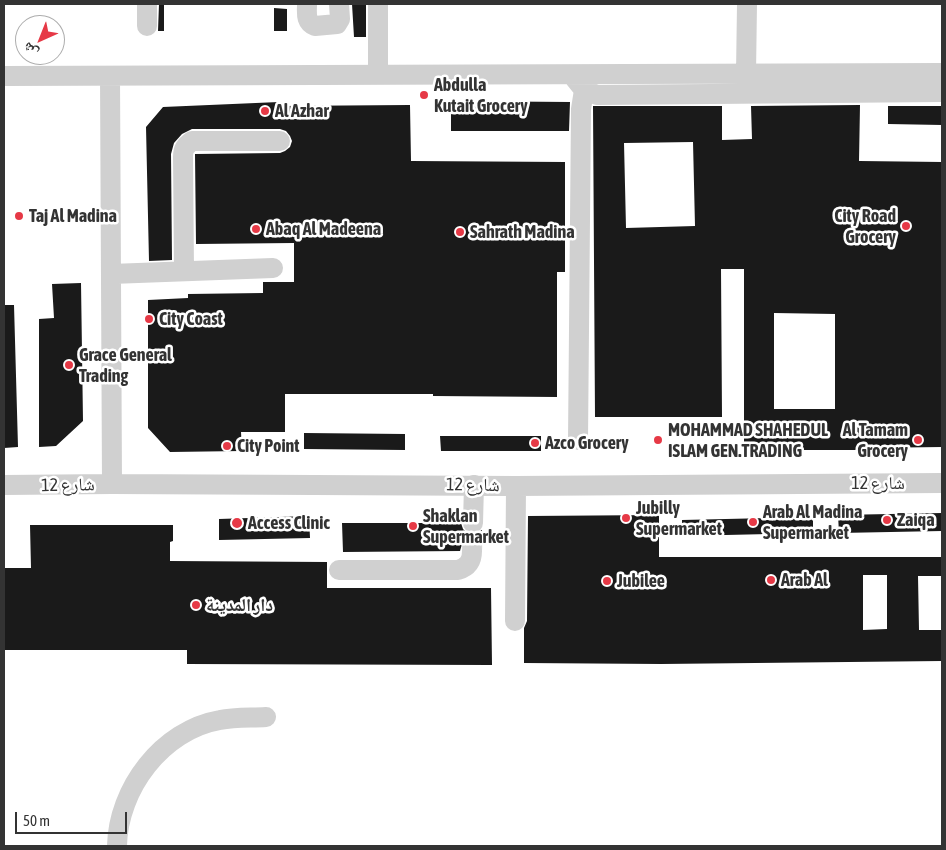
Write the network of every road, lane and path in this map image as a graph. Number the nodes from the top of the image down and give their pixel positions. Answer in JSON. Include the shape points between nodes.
{"nodes":[{"id":1,"x":148,"y":4,"type":"edge"},
{"id":2,"x":307,"y":4,"type":"edge"},
{"id":3,"x":339,"y":4,"type":"edge"},
{"id":4,"x":378,"y":4,"type":"edge"},
{"id":5,"x":747,"y":4,"type":"edge"},
{"id":6,"x":147,"y":26,"type":"dead end"},
{"id":7,"x":942,"y":73,"type":"edge"},
{"id":8,"x":746,"y":74,"type":"junction"},
{"id":9,"x":378,"y":75,"type":"junction"},
{"id":10,"x":572,"y":75,"type":"junction"},
{"id":11,"x":4,"y":76,"type":"edge"},
{"id":12,"x":110,"y":76,"type":"junction"},
{"id":13,"x":584,"y":90,"type":"junction"},
{"id":14,"x":942,"y":92,"type":"edge"},
{"id":15,"x":280,"y":140,"type":"dead end"},
{"id":16,"x":273,"y":268,"type":"dead end"},
{"id":17,"x":184,"y":271,"type":"junction"},
{"id":18,"x":111,"y":274,"type":"junction"},
{"id":19,"x":578,"y":440,"type":"dead end"},
{"id":20,"x":942,"y":483,"type":"edge"},
{"id":21,"x":112,"y":484,"type":"junction"},
{"id":22,"x":4,"y":485,"type":"edge"},
{"id":23,"x":474,"y":485,"type":"junction"},
{"id":24,"x":516,"y":486,"type":"junction"},
{"id":25,"x":473,"y":523,"type":"tunnel mouth"},
{"id":26,"x":472,"y":551,"type":"tunnel mouth"},
{"id":27,"x":339,"y":570,"type":"dead end"},
{"id":28,"x":515,"y":621,"type":"dead end"},
{"id":29,"x":266,"y":717,"type":"dead end"},
{"id":30,"x":117,"y":846,"type":"edge"}],
"edges":[{"from":1,"to":6,"type":"street"},
{"from":2,"to":3,"type":"street","via":[[308,20],[315,26],[337,24]]},
{"from":4,"to":9,"type":"street"},
{"from":5,"to":8,"type":"street"},
{"from":7,"to":8,"type":"street"},
{"from":8,"to":10,"type":"street"},
{"from":9,"to":10,"type":"street"},
{"from":9,"to":12,"type":"street"},
{"from":10,"to":13,"type":"street"},
{"from":11,"to":12,"type":"street"},
{"from":12,"to":18,"type":"street"},
{"from":13,"to":14,"type":"street","via":[[597,95]]},
{"from":13,"to":19,"type":"street"},
{"from":15,"to":17,"type":"street","via":[[192,141],[186,145],[183,151]]},
{"from":16,"to":17,"type":"street"},
{"from":17,"to":18,"type":"street"},
{"from":18,"to":21,"type":"street"},
{"from":20,"to":24,"type":"street","name":"شارع 12"},
{"from":21,"to":22,"type":"street","name":"شارع 12"},
{"from":21,"to":23,"type":"street","name":"شارع 12"},
{"from":23,"to":24,"type":"street","name":"شارع 12"},
{"from":23,"to":25,"type":"street"},
{"from":24,"to":28,"type":"street"},
{"from":26,"to":27,"type":"street","via":[[470,562],[458,570]]},
{"from":29,"to":30,"type":"street","via":[[220,720],[194,728],[170,742],[150,760],[134,782],[124,807]]}]}
